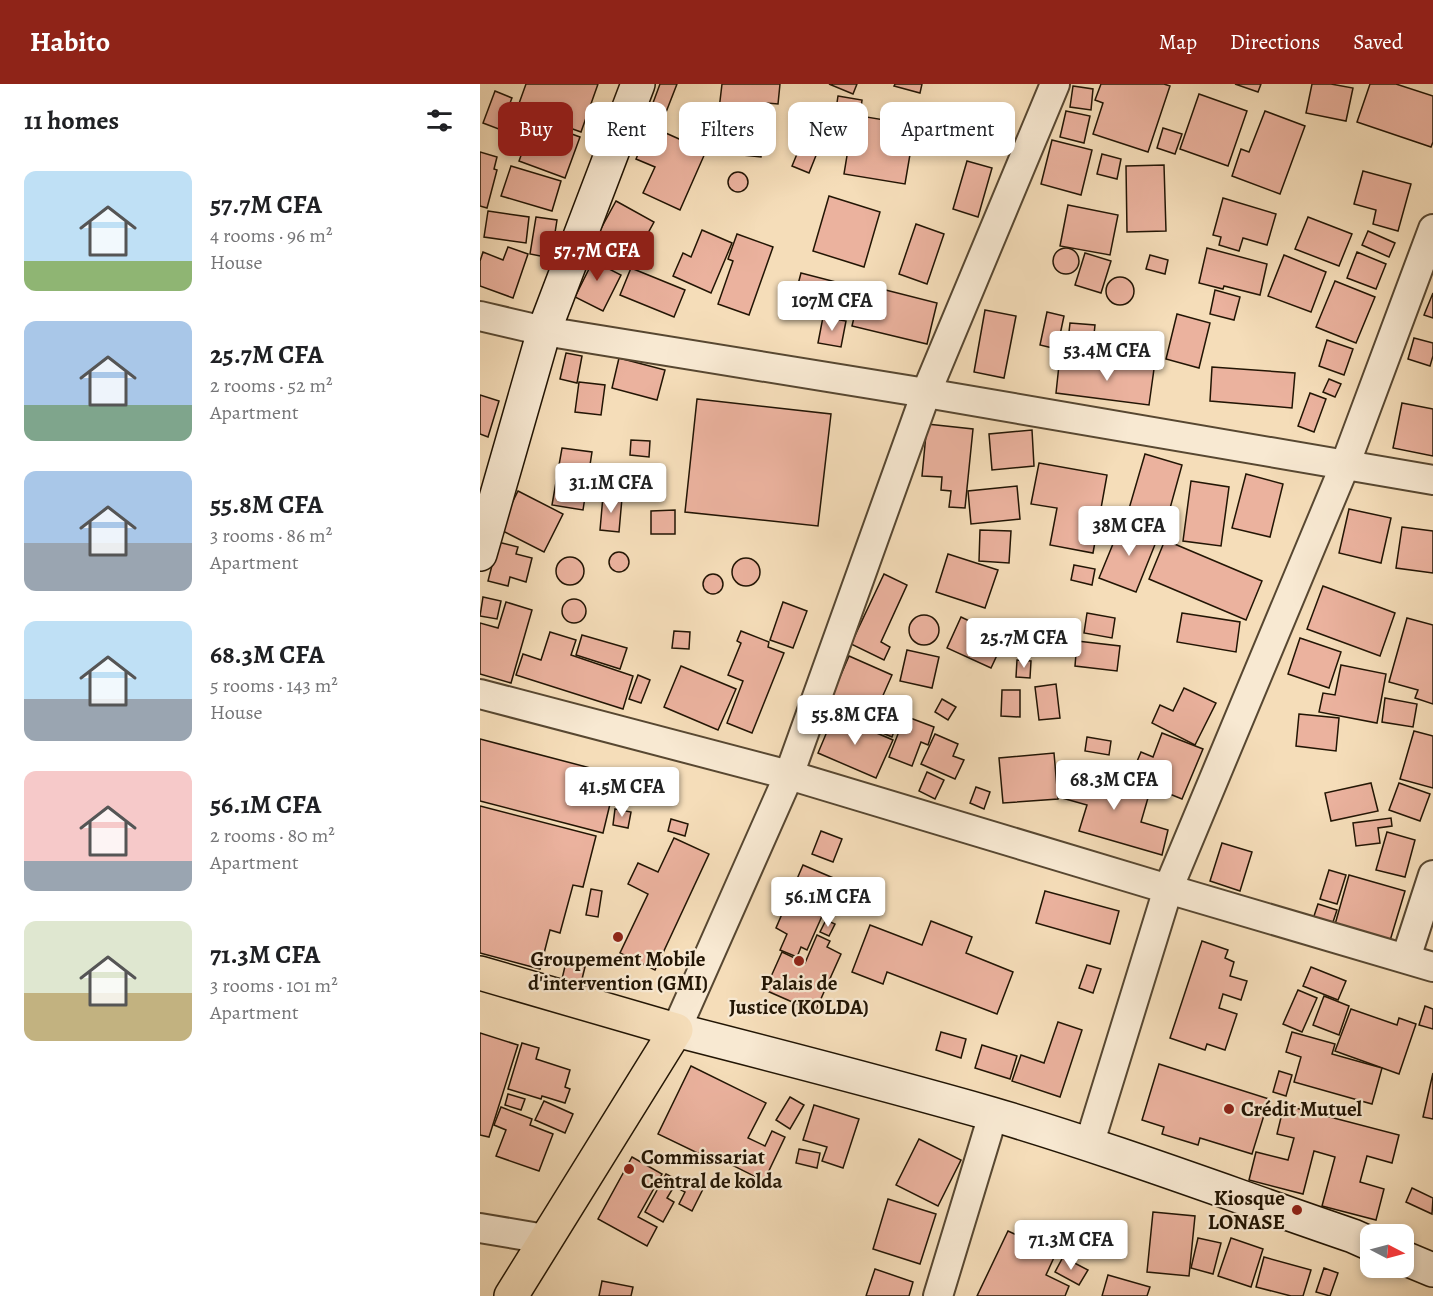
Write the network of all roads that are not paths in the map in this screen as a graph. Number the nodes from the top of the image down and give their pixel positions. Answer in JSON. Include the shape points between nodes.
{"nodes":[{"id":1,"x":638,"y":84,"type":"edge"},
{"id":2,"x":1055,"y":84,"type":"edge"},
{"id":3,"x":1433,"y":229,"type":"edge"},
{"id":4,"x":480,"y":316,"type":"edge"},
{"id":5,"x":544,"y":331,"type":"junction"},
{"id":6,"x":926,"y":393,"type":"junction"},
{"id":7,"x":1346,"y":465,"type":"junction"},
{"id":8,"x":1433,"y":480,"type":"edge"},
{"id":9,"x":480,"y":554,"type":"edge"},
{"id":10,"x":480,"y":694,"type":"edge"},
{"id":11,"x":789,"y":776,"type":"junction"},
{"id":12,"x":1433,"y":875,"type":"edge"},
{"id":13,"x":1168,"y":890,"type":"junction"},
{"id":14,"x":1406,"y":958,"type":"junction"},
{"id":15,"x":1433,"y":967,"type":"edge"},
{"id":16,"x":480,"y":973,"type":"edge"},
{"id":17,"x":676,"y":1030,"type":"junction"},
{"id":18,"x":993,"y":1115,"type":"junction"},
{"id":19,"x":1089,"y":1145,"type":"junction"},
{"id":20,"x":480,"y":1228,"type":"edge"},
{"id":21,"x":545,"y":1239,"type":"junction"},
{"id":22,"x":1360,"y":1239,"type":"edge"},
{"id":23,"x":1414,"y":1262,"type":"edge"},
{"id":24,"x":1433,"y":1270,"type":"edge"},
{"id":25,"x":511,"y":1296,"type":"edge"},
{"id":26,"x":938,"y":1296,"type":"edge"}],
"edges":[{"from":1,"to":5,"type":"main road"},
{"from":2,"to":6,"type":"street"},
{"from":3,"to":7,"type":"street"},
{"from":4,"to":5,"type":"street"},
{"from":5,"to":6,"type":"street"},
{"from":5,"to":9,"type":"main road"},
{"from":6,"to":7,"type":"street"},
{"from":6,"to":11,"type":"street"},
{"from":7,"to":8,"type":"street"},
{"from":7,"to":13,"type":"street"},
{"from":10,"to":11,"type":"street"},
{"from":11,"to":13,"type":"street"},
{"from":11,"to":17,"type":"street"},
{"from":12,"to":14,"type":"street"},
{"from":13,"to":14,"type":"street"},
{"from":13,"to":19,"type":"street"},
{"from":14,"to":15,"type":"street"},
{"from":16,"to":17,"type":"main road"},
{"from":17,"to":18,"type":"main road"},
{"from":17,"to":21,"type":"main road"},
{"from":18,"to":19,"type":"main road"},
{"from":18,"to":26,"type":"street"},
{"from":19,"to":22,"type":"main road"},
{"from":20,"to":21,"type":"street"},
{"from":21,"to":25,"type":"main road"},
{"from":23,"to":24,"type":"main road"}]}
